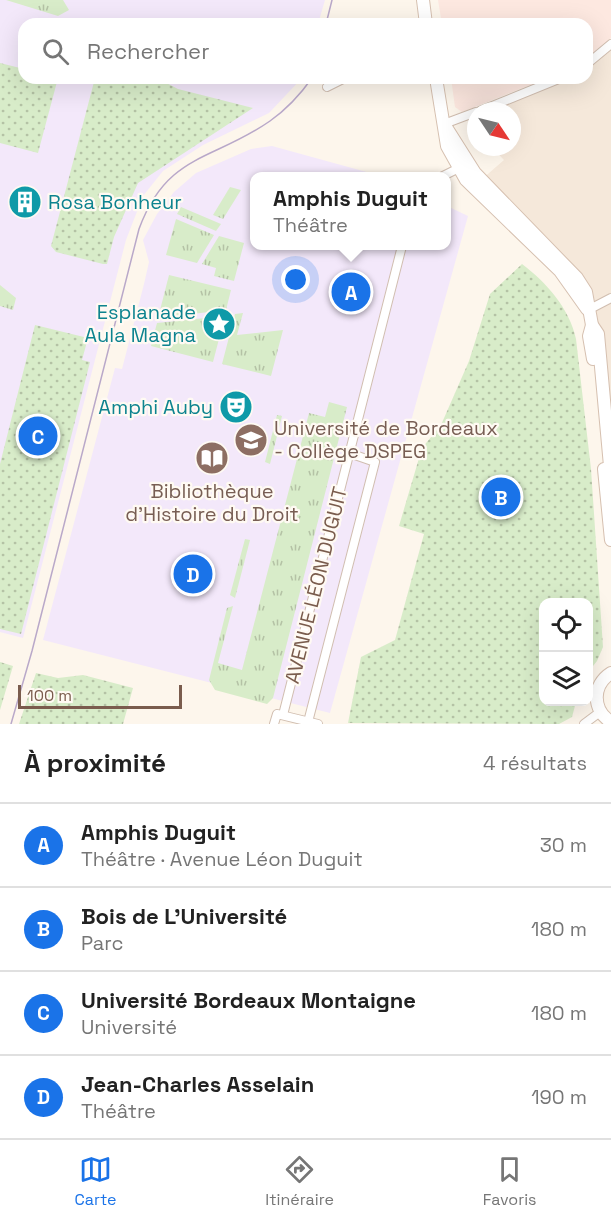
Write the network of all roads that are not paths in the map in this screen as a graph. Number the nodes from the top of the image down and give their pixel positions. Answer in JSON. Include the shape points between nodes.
{"nodes":[{"id":1,"x":423,"y":0,"type":"edge"},
{"id":2,"x":425,"y":18,"type":"edge"},
{"id":3,"x":611,"y":44,"type":"edge"},
{"id":4,"x":593,"y":59,"type":"edge"},
{"id":5,"x":333,"y":84,"type":"edge"},
{"id":6,"x":437,"y":84,"type":"edge"},
{"id":7,"x":546,"y":84,"type":"edge"},
{"id":8,"x":327,"y":87,"type":"dead end"},
{"id":9,"x":502,"y":102,"type":"edge"},
{"id":10,"x":467,"y":116,"type":"edge"},
{"id":11,"x":444,"y":124,"type":"junction"},
{"id":12,"x":459,"y":168,"type":"junction"},
{"id":13,"x":451,"y":172,"type":"edge"},
{"id":14,"x":401,"y":250,"type":"edge"},
{"id":15,"x":611,"y":298,"type":"edge"},
{"id":16,"x":588,"y":310,"type":"junction"},
{"id":17,"x":592,"y":325,"type":"junction"},
{"id":18,"x":349,"y":453,"type":"junction"},
{"id":19,"x":611,"y":477,"type":"edge"},
{"id":20,"x":611,"y":540,"type":"edge"},
{"id":21,"x":609,"y":673,"type":"edge"},
{"id":22,"x":600,"y":712,"type":"junction"},
{"id":23,"x":280,"y":714,"type":"junction"},
{"id":24,"x":308,"y":722,"type":"junction"},
{"id":25,"x":611,"y":722,"type":"edge"},
{"id":26,"x":274,"y":724,"type":"edge"},
{"id":27,"x":318,"y":724,"type":"edge"},
{"id":28,"x":584,"y":724,"type":"edge"}],
"edges":[{"from":1,"to":2,"type":"main road"},
{"from":3,"to":4,"type":"street"},
{"from":5,"to":8,"type":"street"},
{"from":6,"to":11,"type":"main road"},
{"from":7,"to":9,"type":"street"},
{"from":10,"to":11,"type":"street"},
{"from":11,"to":12,"type":"main road","via":[[447,147]]},
{"from":11,"to":16,"type":"main road","via":[[475,173],[577,278],[586,292]]},
{"from":12,"to":13,"type":"street"},
{"from":12,"to":16,"type":"main road","via":[[473,189],[560,271]]},
{"from":14,"to":18,"type":"street","name":"AVENUE LÉON DUGUIT"},
{"from":15,"to":16,"type":"street"},
{"from":16,"to":17,"type":"main road"},
{"from":17,"to":19,"type":"main road","via":[[599,340]]},
{"from":17,"to":20,"type":"main road","via":[[589,336]]},
{"from":18,"to":23,"type":"street","name":"AVENUE LÉON DUGUIT"},
{"from":18,"to":24,"type":"street","via":[[375,462]]},
{"from":21,"to":22,"type":"main road","via":[[600,683],[596,698]]},
{"from":22,"to":25,"type":"main road"},
{"from":22,"to":28,"type":"street"},
{"from":23,"to":24,"type":"street"},
{"from":23,"to":26,"type":"street","name":"AVENUE LÉON DUGUIT"},
{"from":24,"to":27,"type":"street"}]}
